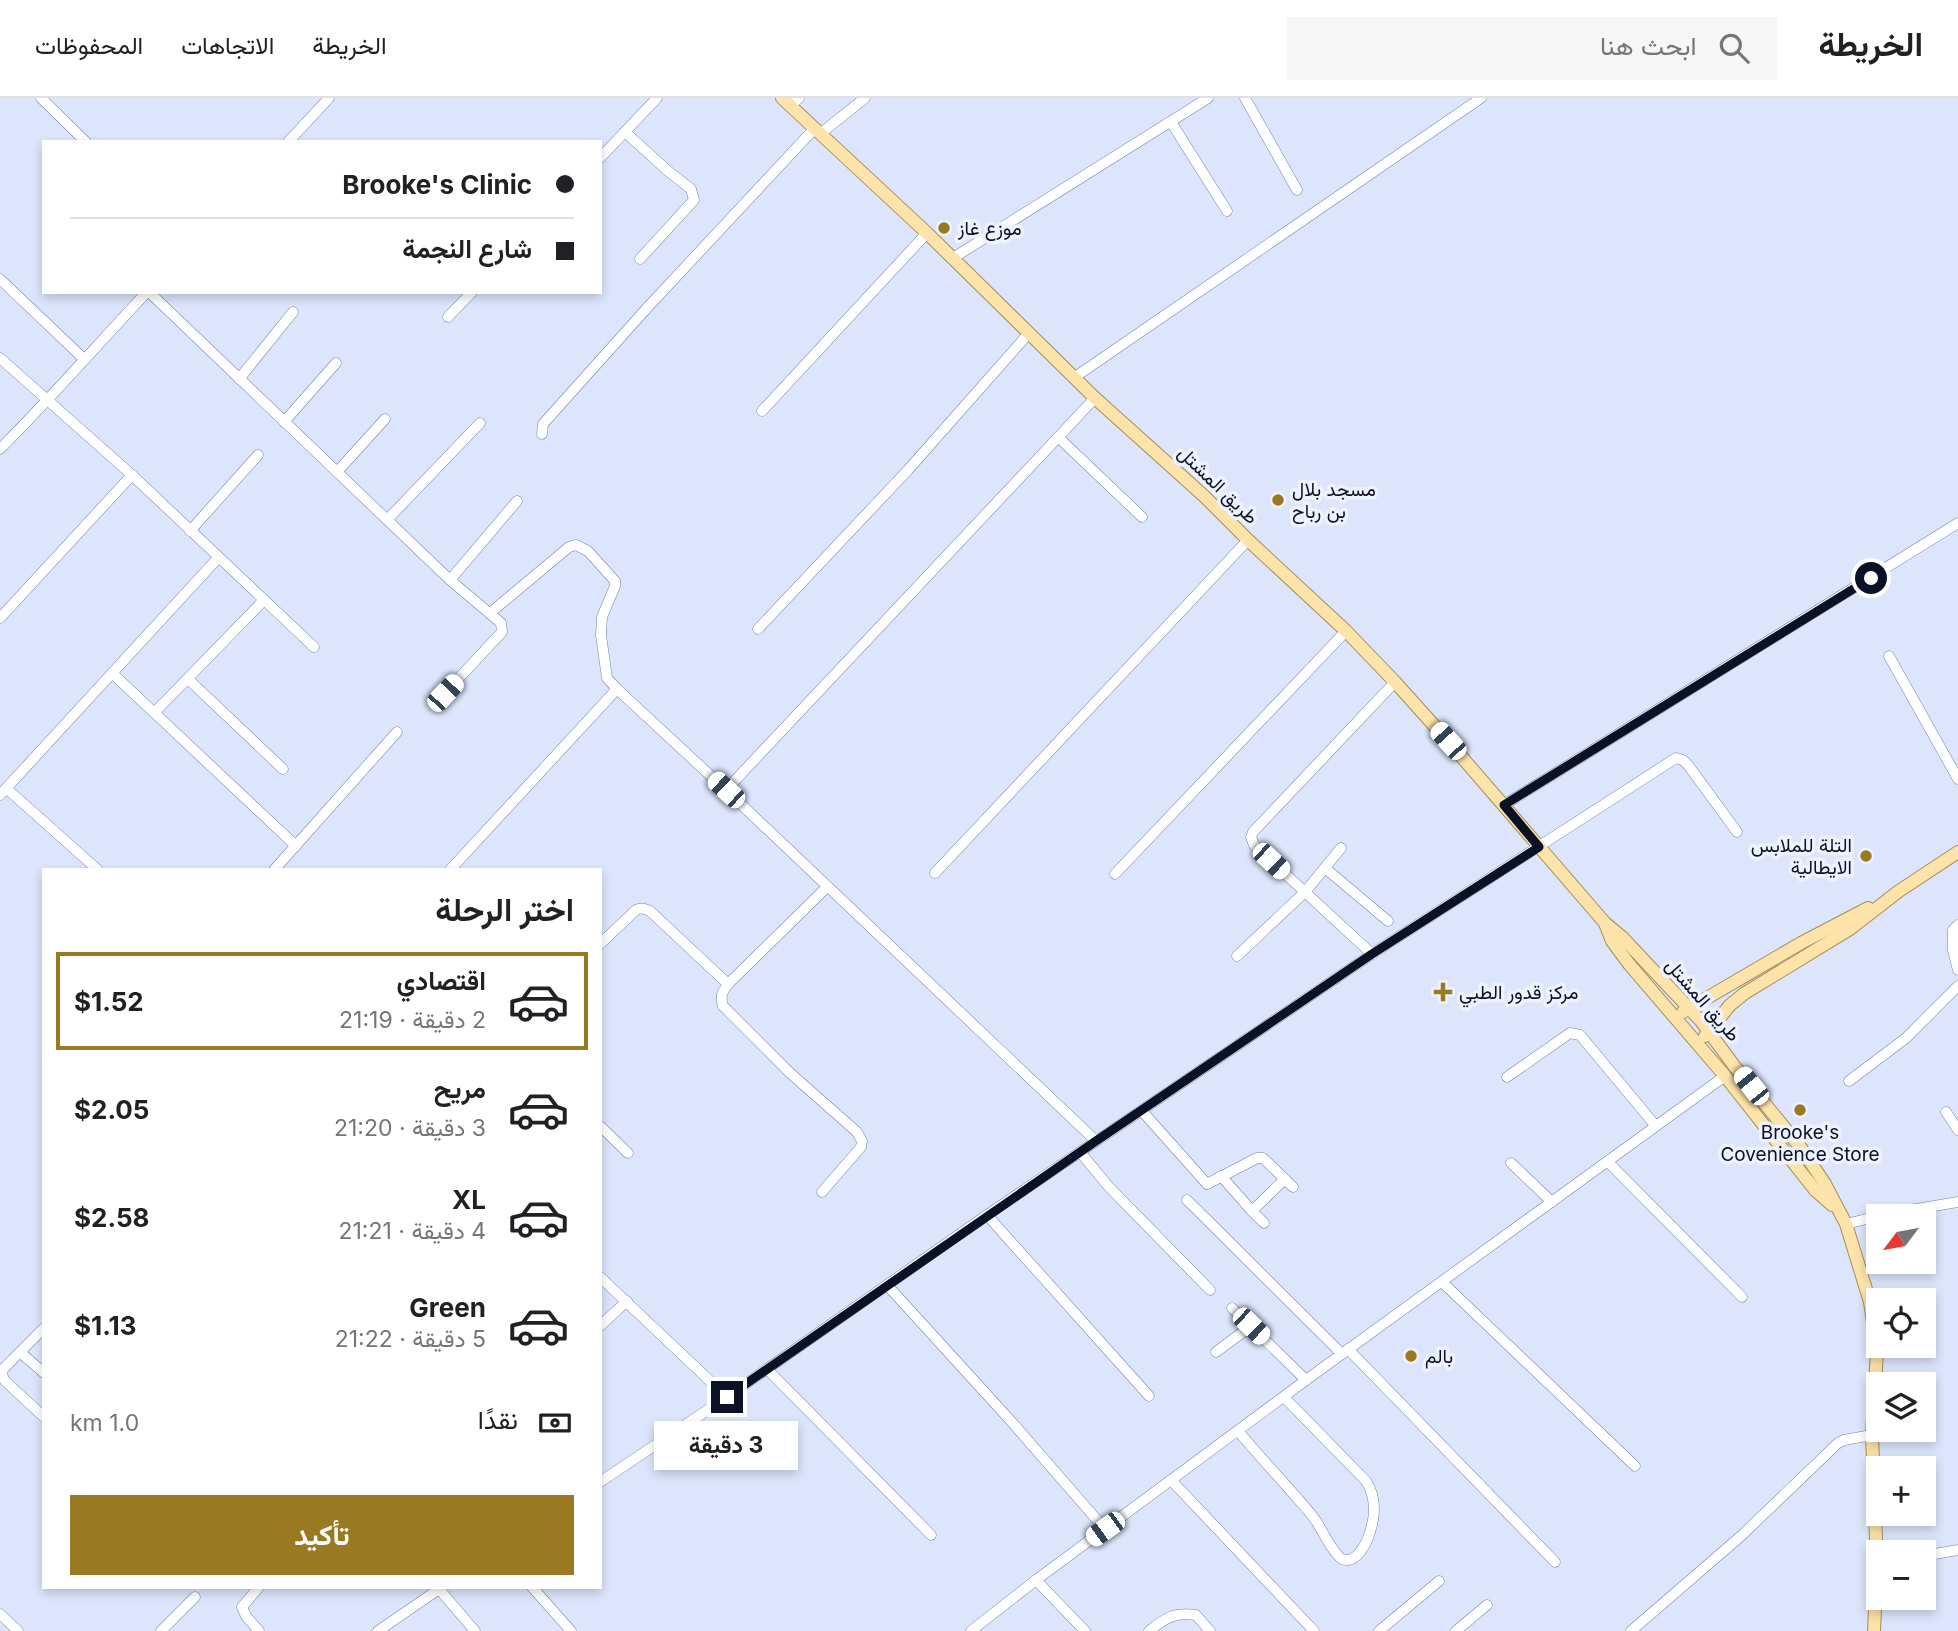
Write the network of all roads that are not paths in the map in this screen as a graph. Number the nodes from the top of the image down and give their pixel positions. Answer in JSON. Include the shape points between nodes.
{"nodes":[{"id":1,"x":41,"y":98,"type":"edge"},
{"id":2,"x":329,"y":98,"type":"edge"},
{"id":3,"x":657,"y":98,"type":"edge"},
{"id":4,"x":865,"y":98,"type":"edge"},
{"id":5,"x":1208,"y":98,"type":"edge"},
{"id":6,"x":1245,"y":98,"type":"edge"},
{"id":7,"x":1481,"y":98,"type":"edge"},
{"id":8,"x":790,"y":101,"type":"edge"},
{"id":9,"x":1465,"y":102,"type":"edge"},
{"id":10,"x":1171,"y":122,"type":"junction"},
{"id":11,"x":817,"y":131,"type":"junction"},
{"id":12,"x":625,"y":132,"type":"junction"},
{"id":13,"x":84,"y":140,"type":"edge"},
{"id":14,"x":290,"y":140,"type":"edge"},
{"id":15,"x":602,"y":156,"type":"edge"},
{"id":16,"x":1297,"y":190,"type":"dead end"},
{"id":17,"x":1227,"y":211,"type":"dead end"},
{"id":18,"x":927,"y":233,"type":"junction"},
{"id":19,"x":953,"y":258,"type":"junction"},
{"id":20,"x":640,"y":259,"type":"dead end"},
{"id":21,"x":0,"y":279,"type":"edge"},
{"id":22,"x":146,"y":294,"type":"edge"},
{"id":23,"x":150,"y":294,"type":"edge"},
{"id":24,"x":470,"y":294,"type":"edge"},
{"id":25,"x":293,"y":312,"type":"dead end"},
{"id":26,"x":448,"y":317,"type":"dead end"},
{"id":27,"x":1029,"y":333,"type":"junction"},
{"id":28,"x":0,"y":358,"type":"edge"},
{"id":29,"x":84,"y":359,"type":"junction"},
{"id":30,"x":336,"y":363,"type":"dead end"},
{"id":31,"x":1075,"y":377,"type":"junction"},
{"id":32,"x":239,"y":379,"type":"junction"},
{"id":33,"x":1095,"y":398,"type":"junction"},
{"id":34,"x":48,"y":401,"type":"junction"},
{"id":35,"x":762,"y":411,"type":"dead end"},
{"id":36,"x":386,"y":419,"type":"dead end"},
{"id":37,"x":284,"y":422,"type":"junction"},
{"id":38,"x":480,"y":422,"type":"dead end"},
{"id":39,"x":542,"y":434,"type":"dead end"},
{"id":40,"x":1058,"y":437,"type":"junction"},
{"id":41,"x":0,"y":449,"type":"edge"},
{"id":42,"x":258,"y":455,"type":"dead end"},
{"id":43,"x":337,"y":472,"type":"junction"},
{"id":44,"x":132,"y":475,"type":"junction"},
{"id":45,"x":517,"y":501,"type":"dead end"},
{"id":46,"x":1142,"y":517,"type":"dead end"},
{"id":47,"x":387,"y":520,"type":"junction"},
{"id":48,"x":1958,"y":523,"type":"edge"},
{"id":49,"x":190,"y":531,"type":"junction"},
{"id":50,"x":1248,"y":540,"type":"junction"},
{"id":51,"x":218,"y":558,"type":"junction"},
{"id":52,"x":450,"y":580,"type":"junction"},
{"id":53,"x":264,"y":600,"type":"junction"},
{"id":54,"x":490,"y":613,"type":"junction"},
{"id":55,"x":0,"y":618,"type":"edge"},
{"id":56,"x":758,"y":629,"type":"dead end"},
{"id":57,"x":1346,"y":632,"type":"junction"},
{"id":58,"x":314,"y":647,"type":"dead end"},
{"id":59,"x":1889,"y":656,"type":"dead end"},
{"id":60,"x":112,"y":673,"type":"junction"},
{"id":61,"x":188,"y":679,"type":"junction"},
{"id":62,"x":1395,"y":682,"type":"junction"},
{"id":63,"x":617,"y":689,"type":"junction"},
{"id":64,"x":445,"y":693,"type":"dead end"},
{"id":65,"x":155,"y":712,"type":"junction"},
{"id":66,"x":397,"y":732,"type":"dead end"},
{"id":67,"x":283,"y":769,"type":"dead end"},
{"id":68,"x":1958,"y":779,"type":"edge"},
{"id":69,"x":726,"y":790,"type":"junction"},
{"id":70,"x":3,"y":791,"type":"edge"},
{"id":71,"x":1504,"y":805,"type":"junction"},
{"id":72,"x":1737,"y":832,"type":"dead end"},
{"id":73,"x":296,"y":846,"type":"junction"},
{"id":74,"x":1539,"y":847,"type":"junction"},
{"id":75,"x":1341,"y":848,"type":"dead end"},
{"id":76,"x":1958,"y":852,"type":"edge"},
{"id":77,"x":96,"y":868,"type":"edge"},
{"id":78,"x":276,"y":868,"type":"edge"},
{"id":79,"x":452,"y":868,"type":"edge"},
{"id":80,"x":1325,"y":868,"type":"junction"},
{"id":81,"x":935,"y":873,"type":"dead end"},
{"id":82,"x":1115,"y":874,"type":"dead end"},
{"id":83,"x":827,"y":887,"type":"junction"},
{"id":84,"x":1899,"y":891,"type":"junction"},
{"id":85,"x":1304,"y":892,"type":"junction"},
{"id":86,"x":1388,"y":921,"type":"dead end"},
{"id":87,"x":1605,"y":923,"type":"junction"},
{"id":88,"x":1958,"y":925,"type":"edge"},
{"id":89,"x":602,"y":942,"type":"edge"},
{"id":90,"x":1372,"y":954,"type":"junction"},
{"id":91,"x":1237,"y":956,"type":"dead end"},
{"id":92,"x":1958,"y":970,"type":"edge"},
{"id":93,"x":728,"y":985,"type":"junction"},
{"id":94,"x":1958,"y":986,"type":"edge"},
{"id":95,"x":1689,"y":1008,"type":"junction"},
{"id":96,"x":1675,"y":1017,"type":"junction"},
{"id":97,"x":1708,"y":1032,"type":"junction"},
{"id":98,"x":1698,"y":1044,"type":"junction"},
{"id":99,"x":1725,"y":1076,"type":"junction"},
{"id":100,"x":1507,"y":1077,"type":"dead end"},
{"id":101,"x":1849,"y":1081,"type":"dead end"},
{"id":102,"x":1142,"y":1111,"type":"junction"},
{"id":103,"x":1947,"y":1112,"type":"dead end"},
{"id":104,"x":1655,"y":1125,"type":"junction"},
{"id":105,"x":602,"y":1128,"type":"edge"},
{"id":106,"x":1958,"y":1130,"type":"edge"},
{"id":107,"x":1096,"y":1141,"type":"junction"},
{"id":108,"x":1080,"y":1152,"type":"junction"},
{"id":109,"x":628,"y":1153,"type":"dead end"},
{"id":110,"x":1608,"y":1162,"type":"junction"},
{"id":111,"x":1511,"y":1163,"type":"dead end"},
{"id":112,"x":1221,"y":1176,"type":"junction"},
{"id":113,"x":1285,"y":1179,"type":"junction"},
{"id":114,"x":1293,"y":1187,"type":"dead end"},
{"id":115,"x":822,"y":1192,"type":"dead end"},
{"id":116,"x":1187,"y":1200,"type":"dead end"},
{"id":117,"x":1552,"y":1202,"type":"junction"},
{"id":118,"x":1958,"y":1202,"type":"edge"},
{"id":119,"x":1252,"y":1210,"type":"junction"},
{"id":120,"x":1838,"y":1211,"type":"junction"},
{"id":121,"x":987,"y":1215,"type":"junction"},
{"id":122,"x":1264,"y":1223,"type":"dead end"},
{"id":123,"x":1846,"y":1224,"type":"junction"},
{"id":124,"x":602,"y":1279,"type":"edge"},
{"id":125,"x":1442,"y":1282,"type":"junction"},
{"id":126,"x":887,"y":1286,"type":"junction"},
{"id":127,"x":1210,"y":1290,"type":"dead end"},
{"id":128,"x":1742,"y":1297,"type":"dead end"},
{"id":129,"x":626,"y":1301,"type":"junction"},
{"id":130,"x":1232,"y":1308,"type":"dead end"},
{"id":131,"x":602,"y":1324,"type":"edge"},
{"id":132,"x":1251,"y":1326,"type":"junction"},
{"id":133,"x":42,"y":1330,"type":"edge"},
{"id":134,"x":1216,"y":1352,"type":"dead end"},
{"id":135,"x":1345,"y":1352,"type":"junction"},
{"id":136,"x":21,"y":1353,"type":"junction"},
{"id":137,"x":767,"y":1369,"type":"junction"},
{"id":138,"x":42,"y":1371,"type":"edge"},
{"id":139,"x":1876,"y":1372,"type":"edge"},
{"id":140,"x":1306,"y":1380,"type":"junction"},
{"id":141,"x":1149,"y":1396,"type":"dead end"},
{"id":142,"x":1284,"y":1396,"type":"junction"},
{"id":143,"x":727,"y":1397,"type":"junction"},
{"id":144,"x":42,"y":1415,"type":"edge"},
{"id":145,"x":1238,"y":1431,"type":"junction"},
{"id":146,"x":1866,"y":1436,"type":"edge"},
{"id":147,"x":1872,"y":1442,"type":"edge"},
{"id":148,"x":1635,"y":1466,"type":"dead end"},
{"id":149,"x":1171,"y":1480,"type":"junction"},
{"id":150,"x":602,"y":1481,"type":"edge"},
{"id":151,"x":1105,"y":1529,"type":"junction"},
{"id":152,"x":931,"y":1535,"type":"dead end"},
{"id":153,"x":1876,"y":1540,"type":"edge"},
{"id":154,"x":1958,"y":1550,"type":"edge"},
{"id":155,"x":1936,"y":1554,"type":"edge"},
{"id":156,"x":1555,"y":1562,"type":"dead end"},
{"id":157,"x":1036,"y":1580,"type":"junction"},
{"id":158,"x":1439,"y":1581,"type":"dead end"},
{"id":159,"x":257,"y":1589,"type":"edge"},
{"id":160,"x":439,"y":1589,"type":"edge"},
{"id":161,"x":441,"y":1589,"type":"edge"},
{"id":162,"x":534,"y":1589,"type":"edge"},
{"id":163,"x":195,"y":1597,"type":"dead end"},
{"id":164,"x":1487,"y":1605,"type":"dead end"},
{"id":165,"x":1875,"y":1610,"type":"edge"},
{"id":166,"x":0,"y":1614,"type":"edge"},
{"id":167,"x":18,"y":1631,"type":"edge"},
{"id":168,"x":161,"y":1631,"type":"edge"},
{"id":169,"x":259,"y":1631,"type":"edge"},
{"id":170,"x":378,"y":1631,"type":"edge"},
{"id":171,"x":475,"y":1631,"type":"edge"},
{"id":172,"x":571,"y":1631,"type":"edge"},
{"id":173,"x":971,"y":1631,"type":"edge"},
{"id":174,"x":1085,"y":1631,"type":"edge"},
{"id":175,"x":1149,"y":1631,"type":"edge"},
{"id":176,"x":1210,"y":1631,"type":"edge"},
{"id":177,"x":1314,"y":1631,"type":"edge"},
{"id":178,"x":1379,"y":1631,"type":"edge"},
{"id":179,"x":1455,"y":1631,"type":"edge"},
{"id":180,"x":1632,"y":1631,"type":"edge"},
{"id":181,"x":1874,"y":1631,"type":"edge"}],
"edges":[{"from":1,"to":13,"type":"street"},
{"from":2,"to":14,"type":"street"},
{"from":3,"to":12,"type":"street"},
{"from":4,"to":11,"type":"street"},
{"from":5,"to":10,"type":"street"},
{"from":6,"to":16,"type":"street"},
{"from":7,"to":9,"type":"street"},
{"from":8,"to":11,"type":"main road","name":"طريق المشتل"},
{"from":9,"to":31,"type":"street"},
{"from":10,"to":17,"type":"street"},
{"from":10,"to":19,"type":"street"},
{"from":11,"to":18,"type":"main road","name":"طريق المشتل"},
{"from":11,"to":39,"type":"street","via":[[647,308],[543,424]]},
{"from":12,"to":15,"type":"street"},
{"from":12,"to":20,"type":"street","via":[[691,189],[694,200]]},
{"from":18,"to":19,"type":"main road","name":"طريق المشتل"},
{"from":18,"to":35,"type":"street"},
{"from":19,"to":27,"type":"main road","name":"طريق المشتل"},
{"from":21,"to":29,"type":"street"},
{"from":22,"to":29,"type":"street"},
{"from":23,"to":32,"type":"street"},
{"from":24,"to":26,"type":"street"},
{"from":25,"to":32,"type":"street"},
{"from":27,"to":31,"type":"main road","name":"طريق المشتل"},
{"from":27,"to":56,"type":"street"},
{"from":28,"to":34,"type":"street"},
{"from":29,"to":34,"type":"street"},
{"from":30,"to":37,"type":"street"},
{"from":31,"to":33,"type":"main road","name":"طريق المشتل"},
{"from":32,"to":37,"type":"street"},
{"from":33,"to":40,"type":"street"},
{"from":33,"to":50,"type":"main road","name":"طريق المشتل"},
{"from":34,"to":41,"type":"street"},
{"from":34,"to":44,"type":"street"},
{"from":36,"to":43,"type":"street"},
{"from":37,"to":43,"type":"street"},
{"from":38,"to":47,"type":"street"},
{"from":40,"to":46,"type":"street"},
{"from":40,"to":69,"type":"street"},
{"from":42,"to":49,"type":"street"},
{"from":43,"to":47,"type":"street"},
{"from":44,"to":49,"type":"street"},
{"from":44,"to":55,"type":"street"},
{"from":45,"to":52,"type":"street"},
{"from":47,"to":52,"type":"street"},
{"from":48,"to":71,"type":"street"},
{"from":49,"to":51,"type":"street"},
{"from":50,"to":57,"type":"main road","name":"طريق المشتل"},
{"from":50,"to":81,"type":"street"},
{"from":51,"to":53,"type":"street"},
{"from":51,"to":60,"type":"street"},
{"from":52,"to":54,"type":"street"},
{"from":53,"to":58,"type":"street"},
{"from":53,"to":61,"type":"street"},
{"from":54,"to":63,"type":"street","via":[[569,547],[582,546],[615,581],[602,617],[601,635],[607,678]]},
{"from":54,"to":64,"type":"street","via":[[501,623],[502,632]]},
{"from":57,"to":62,"type":"main road","name":"طريق المشتل"},
{"from":57,"to":82,"type":"street"},
{"from":59,"to":68,"type":"street"},
{"from":60,"to":65,"type":"street"},
{"from":60,"to":70,"type":"street"},
{"from":61,"to":65,"type":"street"},
{"from":61,"to":67,"type":"street"},
{"from":62,"to":71,"type":"main road","name":"طريق المشتل"},
{"from":62,"to":85,"type":"street","via":[[1253,832],[1254,845]]},
{"from":63,"to":69,"type":"street"},
{"from":63,"to":79,"type":"street"},
{"from":65,"to":73,"type":"street"},
{"from":66,"to":73,"type":"street"},
{"from":69,"to":83,"type":"street"},
{"from":70,"to":77,"type":"street"},
{"from":71,"to":74,"type":"main road","name":"طريق المشتل"},
{"from":72,"to":74,"type":"street","via":[[1688,765],[1676,758]]},
{"from":73,"to":78,"type":"street"},
{"from":74,"to":87,"type":"main road","name":"طريق المشتل"},
{"from":74,"to":90,"type":"street"},
{"from":75,"to":80,"type":"street"},
{"from":76,"to":84,"type":"main road"},
{"from":80,"to":85,"type":"street"},
{"from":80,"to":86,"type":"street"},
{"from":83,"to":93,"type":"street"},
{"from":83,"to":107,"type":"street"},
{"from":84,"to":95,"type":"main road"},
{"from":84,"to":97,"type":"main road","via":[[1850,929],[1745,993]]},
{"from":85,"to":90,"type":"street"},
{"from":85,"to":91,"type":"street"},
{"from":87,"to":95,"type":"main road","name":"طريق المشتل"},
{"from":87,"to":96,"type":"main road","name":"طريق المشتل","via":[[1612,941]]},
{"from":88,"to":92,"type":"street","via":[[1953,930],[1953,950]]},
{"from":89,"to":93,"type":"street","via":[[636,910],[645,909]]},
{"from":90,"to":102,"type":"street"},
{"from":93,"to":115,"type":"street","via":[[722,992],[723,1006],[862,1140]]},
{"from":94,"to":101,"type":"street","via":[[1906,1038]]},
{"from":95,"to":96,"type":"main road"},
{"from":95,"to":97,"type":"main road","name":"طريق المشتل"},
{"from":96,"to":98,"type":"main road","name":"طريق المشتل"},
{"from":97,"to":98,"type":"main road"},
{"from":97,"to":120,"type":"main road","name":"طريق المشتل","via":[[1801,1148]]},
{"from":98,"to":99,"type":"main road","name":"طريق المشتل"},
{"from":99,"to":104,"type":"street"},
{"from":99,"to":120,"type":"main road","name":"طريق المشتل","via":[[1815,1190]]},
{"from":100,"to":104,"type":"street","via":[[1570,1034],[1577,1034]]},
{"from":102,"to":107,"type":"street"},
{"from":102,"to":112,"type":"street","via":[[1207,1184]]},
{"from":103,"to":106,"type":"street"},
{"from":104,"to":110,"type":"street"},
{"from":105,"to":109,"type":"street"},
{"from":107,"to":108,"type":"street"},
{"from":108,"to":121,"type":"street"},
{"from":108,"to":127,"type":"street"},
{"from":110,"to":117,"type":"street"},
{"from":110,"to":128,"type":"street"},
{"from":111,"to":117,"type":"street"},
{"from":112,"to":113,"type":"street","via":[[1263,1158]]},
{"from":112,"to":119,"type":"street"},
{"from":113,"to":114,"type":"street"},
{"from":113,"to":119,"type":"street"},
{"from":116,"to":135,"type":"street"},
{"from":117,"to":125,"type":"street"},
{"from":118,"to":123,"type":"street"},
{"from":119,"to":122,"type":"street"},
{"from":120,"to":123,"type":"main road","name":"طريق المشتل"},
{"from":121,"to":126,"type":"street"},
{"from":121,"to":141,"type":"street"},
{"from":123,"to":139,"type":"main road","name":"طريق المشتل","via":[[1870,1302]]},
{"from":124,"to":129,"type":"street"},
{"from":125,"to":135,"type":"street"},
{"from":125,"to":148,"type":"street"},
{"from":126,"to":137,"type":"street"},
{"from":126,"to":151,"type":"street"},
{"from":129,"to":131,"type":"street"},
{"from":129,"to":143,"type":"street"},
{"from":130,"to":132,"type":"street"},
{"from":132,"to":134,"type":"street"},
{"from":132,"to":140,"type":"street"},
{"from":133,"to":136,"type":"street"},
{"from":135,"to":140,"type":"street"},
{"from":135,"to":156,"type":"street"},
{"from":136,"to":138,"type":"street"},
{"from":136,"to":144,"type":"street","via":[[2,1375]]},
{"from":137,"to":143,"type":"street"},
{"from":137,"to":152,"type":"street"},
{"from":140,"to":142,"type":"street"},
{"from":142,"to":145,"type":"street"},
{"from":142,"to":145,"type":"street","via":[[1371,1489],[1373,1519],[1363,1549],[1354,1557],[1341,1558],[1314,1518]]},
{"from":143,"to":150,"type":"street"},
{"from":145,"to":149,"type":"street"},
{"from":146,"to":180,"type":"street","via":[[1838,1443]]},
{"from":147,"to":153,"type":"main road","name":"طريق المشتل"},
{"from":149,"to":151,"type":"street"},
{"from":149,"to":177,"type":"street"},
{"from":151,"to":157,"type":"street"},
{"from":154,"to":155,"type":"street"},
{"from":157,"to":173,"type":"street"},
{"from":157,"to":174,"type":"street"},
{"from":158,"to":178,"type":"street"},
{"from":159,"to":169,"type":"street","via":[[242,1607]]},
{"from":160,"to":170,"type":"street"},
{"from":161,"to":171,"type":"street"},
{"from":162,"to":172,"type":"street"},
{"from":163,"to":168,"type":"street"},
{"from":164,"to":179,"type":"street"},
{"from":165,"to":181,"type":"main road","name":"طريق المشتل"},
{"from":166,"to":167,"type":"street"},
{"from":175,"to":176,"type":"street","via":[[1174,1614],[1184,1613],[1196,1615]]}]}
